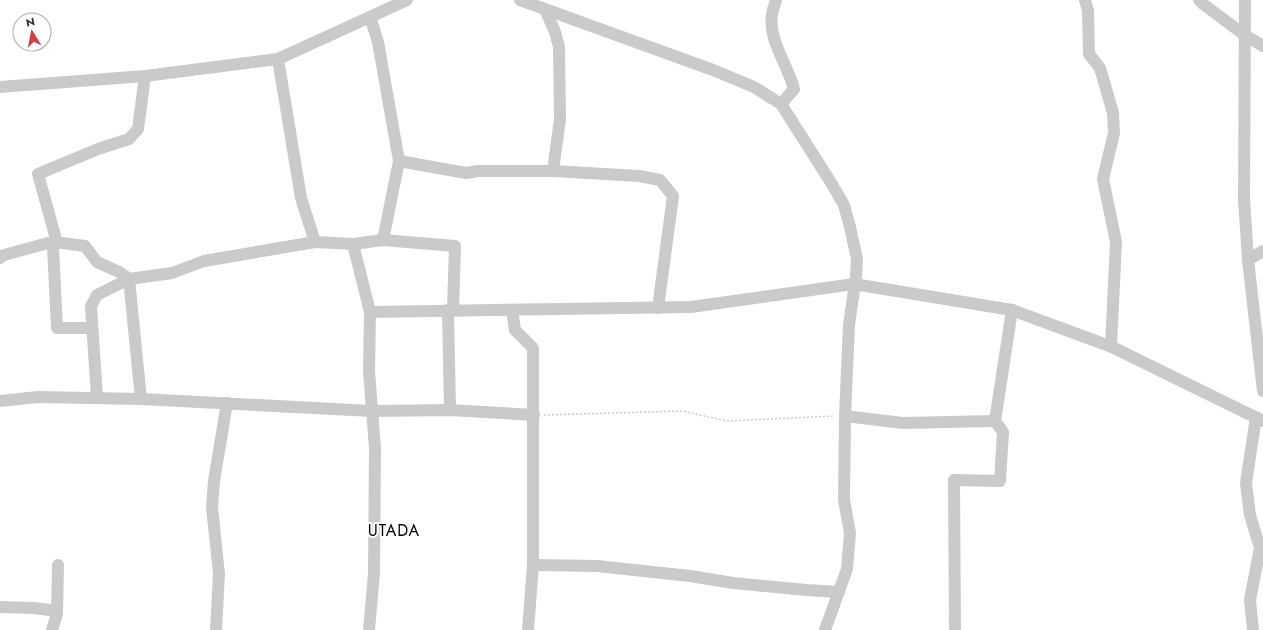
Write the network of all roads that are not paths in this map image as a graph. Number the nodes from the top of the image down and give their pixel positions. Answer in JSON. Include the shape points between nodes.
{"nodes":[{"id":1,"x":407,"y":0,"type":"edge"},
{"id":2,"x":520,"y":0,"type":"edge"},
{"id":3,"x":776,"y":0,"type":"edge"},
{"id":4,"x":1085,"y":0,"type":"edge"},
{"id":5,"x":1199,"y":0,"type":"edge"},
{"id":6,"x":1246,"y":0,"type":"edge"},
{"id":7,"x":545,"y":9,"type":"junction"},
{"id":8,"x":370,"y":17,"type":"junction"},
{"id":9,"x":1246,"y":36,"type":"junction"},
{"id":10,"x":1263,"y":46,"type":"edge"},
{"id":11,"x":278,"y":59,"type":"junction"},
{"id":12,"x":145,"y":76,"type":"junction"},
{"id":13,"x":0,"y":87,"type":"edge"},
{"id":14,"x":781,"y":104,"type":"junction"},
{"id":15,"x":399,"y":161,"type":"junction"},
{"id":16,"x":553,"y":171,"type":"junction"},
{"id":17,"x":55,"y":240,"type":"junction"},
{"id":18,"x":383,"y":240,"type":"junction"},
{"id":19,"x":315,"y":242,"type":"junction"},
{"id":20,"x":353,"y":244,"type":"junction"},
{"id":21,"x":1263,"y":251,"type":"edge"},
{"id":22,"x":0,"y":258,"type":"edge"},
{"id":23,"x":1248,"y":260,"type":"junction"},
{"id":24,"x":129,"y":279,"type":"junction"},
{"id":25,"x":854,"y":284,"type":"junction"},
{"id":26,"x":658,"y":308,"type":"junction"},
{"id":27,"x":451,"y":310,"type":"junction"},
{"id":28,"x":512,"y":310,"type":"junction"},
{"id":29,"x":1012,"y":310,"type":"junction"},
{"id":30,"x":370,"y":312,"type":"junction"},
{"id":31,"x":92,"y":328,"type":"junction"},
{"id":32,"x":1112,"y":347,"type":"junction"},
{"id":33,"x":1263,"y":390,"type":"edge"},
{"id":34,"x":97,"y":398,"type":"junction"},
{"id":35,"x":141,"y":399,"type":"junction"},
{"id":36,"x":0,"y":401,"type":"edge"},
{"id":37,"x":227,"y":403,"type":"junction"},
{"id":38,"x":450,"y":410,"type":"junction"},
{"id":39,"x":372,"y":412,"type":"junction"},
{"id":40,"x":534,"y":415,"type":"junction"},
{"id":41,"x":845,"y":416,"type":"junction"},
{"id":42,"x":1259,"y":419,"type":"edge"},
{"id":43,"x":995,"y":421,"type":"junction"},
{"id":44,"x":58,"y":565,"type":"dead end"},
{"id":45,"x":533,"y":565,"type":"junction"},
{"id":46,"x":839,"y":592,"type":"junction"},
{"id":47,"x":0,"y":607,"type":"edge"},
{"id":48,"x":57,"y":611,"type":"junction"},
{"id":49,"x":52,"y":630,"type":"edge"},
{"id":50,"x":216,"y":630,"type":"edge"},
{"id":51,"x":369,"y":630,"type":"edge"},
{"id":52,"x":528,"y":630,"type":"edge"},
{"id":53,"x":825,"y":630,"type":"edge"},
{"id":54,"x":955,"y":630,"type":"edge"},
{"id":55,"x":1253,"y":630,"type":"edge"}],
"edges":[{"from":1,"to":8,"type":"street"},
{"from":2,"to":7,"type":"street"},
{"from":3,"to":14,"type":"street","via":[[772,15],[772,31],[794,89]]},
{"from":4,"to":32,"type":"street","via":[[1088,11],[1089,54],[1100,68],[1113,113],[1114,133],[1103,179],[1116,242],[1110,346]]},
{"from":5,"to":9,"type":"street"},
{"from":6,"to":9,"type":"street"},
{"from":7,"to":14,"type":"street","via":[[713,70],[754,87]]},
{"from":7,"to":16,"type":"street","via":[[559,47],[560,119]]},
{"from":8,"to":11,"type":"street"},
{"from":8,"to":15,"type":"street","via":[[378,42]]},
{"from":9,"to":10,"type":"street"},
{"from":9,"to":23,"type":"street","via":[[1244,192]]},
{"from":11,"to":12,"type":"street"},
{"from":11,"to":19,"type":"street","via":[[301,198]]},
{"from":12,"to":13,"type":"street"},
{"from":12,"to":17,"type":"street","via":[[138,129],[129,140],[98,149],[38,174]]},
{"from":14,"to":25,"type":"street","via":[[844,205],[857,259]]},
{"from":15,"to":16,"type":"street","via":[[466,173]]},
{"from":15,"to":18,"type":"street"},
{"from":16,"to":26,"type":"street","via":[[639,176],[660,180],[673,196]]},
{"from":17,"to":22,"type":"street"},
{"from":17,"to":24,"type":"street","via":[[85,246],[97,262]]},
{"from":17,"to":31,"type":"street","via":[[53,247],[57,328]]},
{"from":18,"to":20,"type":"street"},
{"from":18,"to":27,"type":"street","via":[[455,246]]},
{"from":19,"to":20,"type":"street"},
{"from":19,"to":24,"type":"street","via":[[204,261],[172,273]]},
{"from":20,"to":30,"type":"street"},
{"from":21,"to":23,"type":"street"},
{"from":23,"to":33,"type":"street"},
{"from":24,"to":31,"type":"street","via":[[97,295],[91,306]]},
{"from":24,"to":35,"type":"street"},
{"from":25,"to":26,"type":"street","via":[[691,308]]},
{"from":25,"to":29,"type":"street"},
{"from":25,"to":41,"type":"street","via":[[849,325]]},
{"from":26,"to":28,"type":"street"},
{"from":27,"to":28,"type":"street"},
{"from":27,"to":30,"type":"street"},
{"from":27,"to":38,"type":"street"},
{"from":28,"to":40,"type":"street","via":[[515,330],[533,348]]},
{"from":29,"to":32,"type":"street"},
{"from":29,"to":43,"type":"street"},
{"from":30,"to":39,"type":"street","via":[[369,371]]},
{"from":31,"to":34,"type":"street"},
{"from":32,"to":42,"type":"street"},
{"from":34,"to":35,"type":"street"},
{"from":34,"to":36,"type":"street","via":[[38,397]]},
{"from":35,"to":37,"type":"street"},
{"from":37,"to":39,"type":"street"},
{"from":37,"to":50,"type":"street","via":[[212,507],[219,574]]},
{"from":38,"to":39,"type":"street"},
{"from":38,"to":40,"type":"street"},
{"from":39,"to":51,"type":"street","via":[[375,520]]},
{"from":40,"to":45,"type":"street"},
{"from":41,"to":43,"type":"street","via":[[903,423]]},
{"from":41,"to":46,"type":"street","via":[[844,500],[850,533],[847,569]]},
{"from":42,"to":55,"type":"street","via":[[1246,483],[1250,515],[1260,548],[1250,600]]},
{"from":43,"to":54,"type":"street","via":[[1003,432],[1000,481],[954,480]]},
{"from":44,"to":48,"type":"street"},
{"from":45,"to":46,"type":"street","via":[[597,566],[733,583]]},
{"from":45,"to":52,"type":"street"},
{"from":46,"to":53,"type":"street"},
{"from":47,"to":48,"type":"street"},
{"from":48,"to":49,"type":"street"}]}
